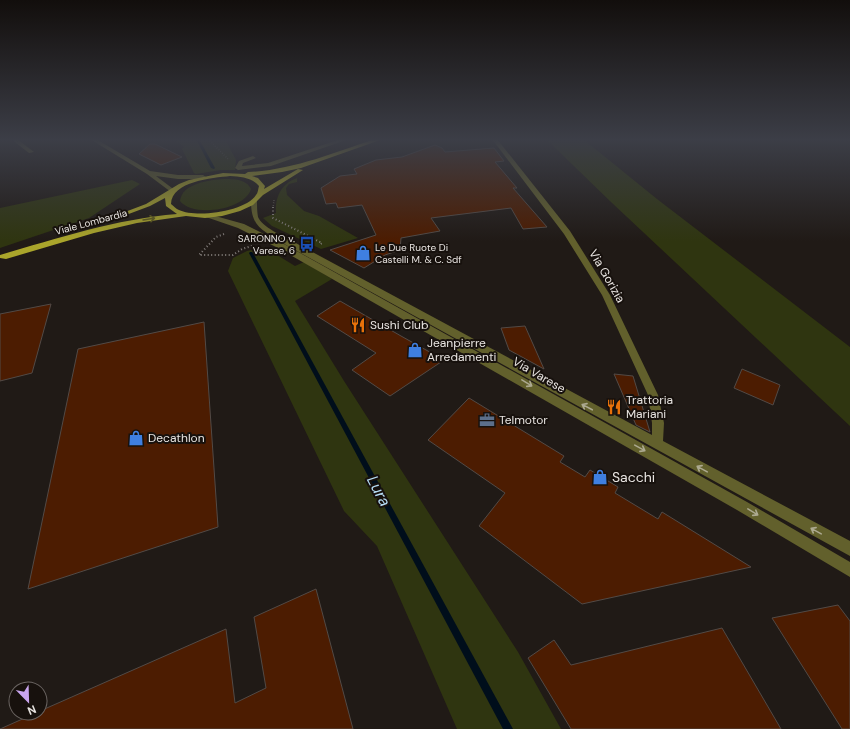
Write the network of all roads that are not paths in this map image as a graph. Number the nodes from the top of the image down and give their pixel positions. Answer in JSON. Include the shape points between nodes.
{"nodes":[{"id":1,"x":150,"y":173,"type":"joint"},
{"id":2,"x":263,"y":173,"type":"edge"},
{"id":3,"x":294,"y":173,"type":"edge"},
{"id":4,"x":520,"y":173,"type":"edge"},
{"id":5,"x":238,"y":175,"type":"junction"},
{"id":6,"x":203,"y":177,"type":"junction"},
{"id":7,"x":172,"y":192,"type":"junction"},
{"id":8,"x":257,"y":197,"type":"junction"},
{"id":9,"x":187,"y":215,"type":"junction"},
{"id":10,"x":208,"y":216,"type":"junction"},
{"id":11,"x":1,"y":257,"type":"edge"},
{"id":12,"x":657,"y":444,"type":"junction"},
{"id":13,"x":850,"y":549,"type":"edge"},
{"id":14,"x":850,"y":570,"type":"edge"}],
"edges":[{"from":1,"to":6,"type":"street"},
{"from":1,"to":7,"type":"street"},
{"from":2,"to":5,"type":"main road"},
{"from":3,"to":8,"type":"main road","name":"Viale Lombardia"},
{"from":4,"to":12,"type":"street","name":"Via Gorizia","via":[[567,233],[606,295],[653,396],[658,423]]},
{"from":5,"to":6,"type":"main road","name":"Viale Lombardia"},
{"from":5,"to":8,"type":"main road","via":[[251,177],[260,183],[262,190]]},
{"from":6,"to":7,"type":"main road","name":"Viale Lombardia"},
{"from":7,"to":9,"type":"main road","via":[[168,198],[168,205],[175,211]]},
{"from":7,"to":11,"type":"main road","name":"Viale Lombardia","via":[[138,209]]},
{"from":8,"to":10,"type":"main road","name":"Viale Lombardia","via":[[234,210]]},
{"from":12,"to":8,"type":"street","name":"Via Varese","one_way":true,"via":[[268,230],[255,217]]},
{"from":9,"to":10,"type":"main road","name":"Viale Lombardia"},
{"from":11,"to":9,"type":"main road","name":"Viale Lombardia","one_way":true,"via":[[115,225]]},
{"from":10,"to":14,"type":"street","name":"Via Varese","one_way":true,"via":[[241,226],[281,246],[742,506]]},
{"from":13,"to":12,"type":"street","name":"Via Varese","one_way":true}]}
